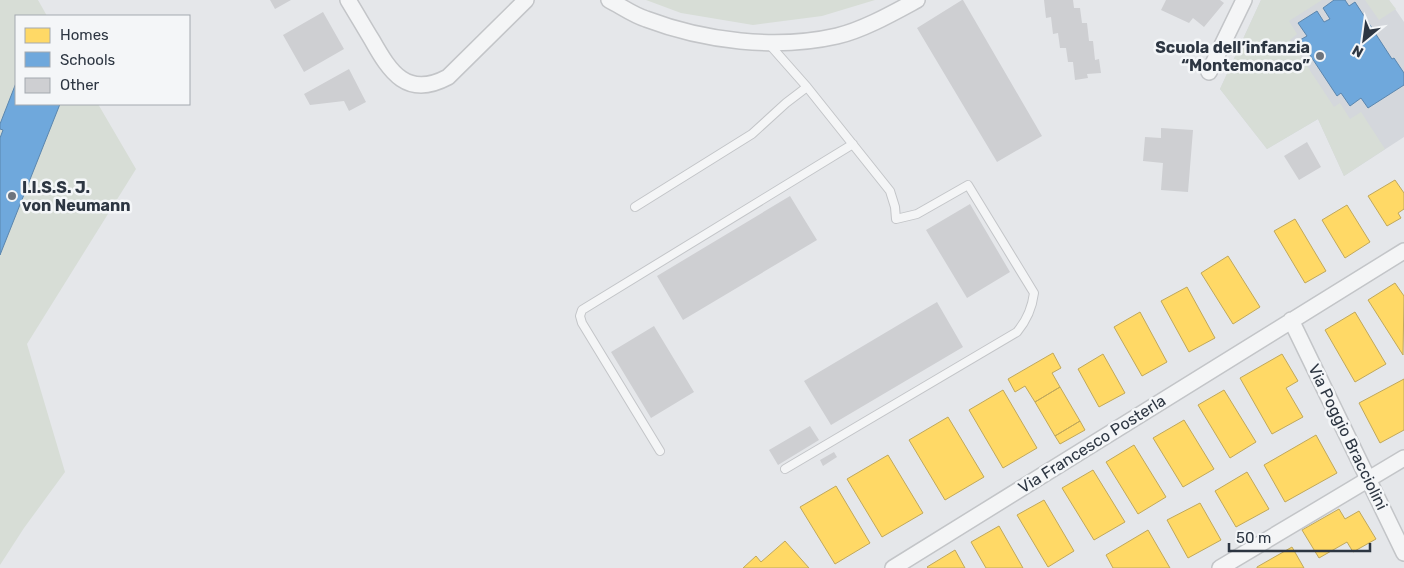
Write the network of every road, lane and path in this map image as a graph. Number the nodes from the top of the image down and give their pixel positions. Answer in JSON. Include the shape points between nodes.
{"nodes":[{"id":1,"x":348,"y":0,"type":"edge"},
{"id":2,"x":526,"y":0,"type":"edge"},
{"id":3,"x":608,"y":0,"type":"edge"},
{"id":4,"x":917,"y":0,"type":"edge"},
{"id":5,"x":1244,"y":0,"type":"edge"},
{"id":6,"x":769,"y":44,"type":"junction"},
{"id":7,"x":1209,"y":72,"type":"dead end"},
{"id":8,"x":807,"y":87,"type":"junction"},
{"id":9,"x":853,"y":144,"type":"junction"},
{"id":10,"x":635,"y":207,"type":"dead end"},
{"id":11,"x":1404,"y":250,"type":"edge"},
{"id":12,"x":1291,"y":320,"type":"junction"},
{"id":13,"x":660,"y":451,"type":"dead end"},
{"id":14,"x":1404,"y":458,"type":"edge"},
{"id":15,"x":785,"y":469,"type":"dead end"},
{"id":16,"x":1368,"y":479,"type":"junction"},
{"id":17,"x":1404,"y":553,"type":"edge"},
{"id":18,"x":893,"y":568,"type":"edge"},
{"id":19,"x":1220,"y":568,"type":"edge"}],
"edges":[{"from":1,"to":2,"type":"street","via":[[386,65],[401,79],[419,84],[448,77]]},
{"from":3,"to":6,"type":"street","via":[[644,19],[707,37]]},
{"from":4,"to":6,"type":"street","via":[[880,20],[838,36]]},
{"from":5,"to":7,"type":"street"},
{"from":6,"to":8,"type":"lane"},
{"from":8,"to":9,"type":"lane"},
{"from":8,"to":10,"type":"lane","via":[[752,134]]},
{"from":9,"to":13,"type":"lane","via":[[582,310],[582,324]]},
{"from":9,"to":15,"type":"lane","via":[[890,191],[896,219],[917,214],[968,185],[1034,293],[1032,307],[1026,322],[1017,332]]},
{"from":11,"to":12,"type":"street","name":"Via Francesco Posterla"},
{"from":12,"to":16,"type":"street","name":"Via Poggio Bracciolini"},
{"from":12,"to":18,"type":"street","name":"Via Francesco Posterla"},
{"from":14,"to":16,"type":"street"},
{"from":16,"to":17,"type":"street","name":"Via Poggio Bracciolini"},
{"from":16,"to":19,"type":"street"}]}
